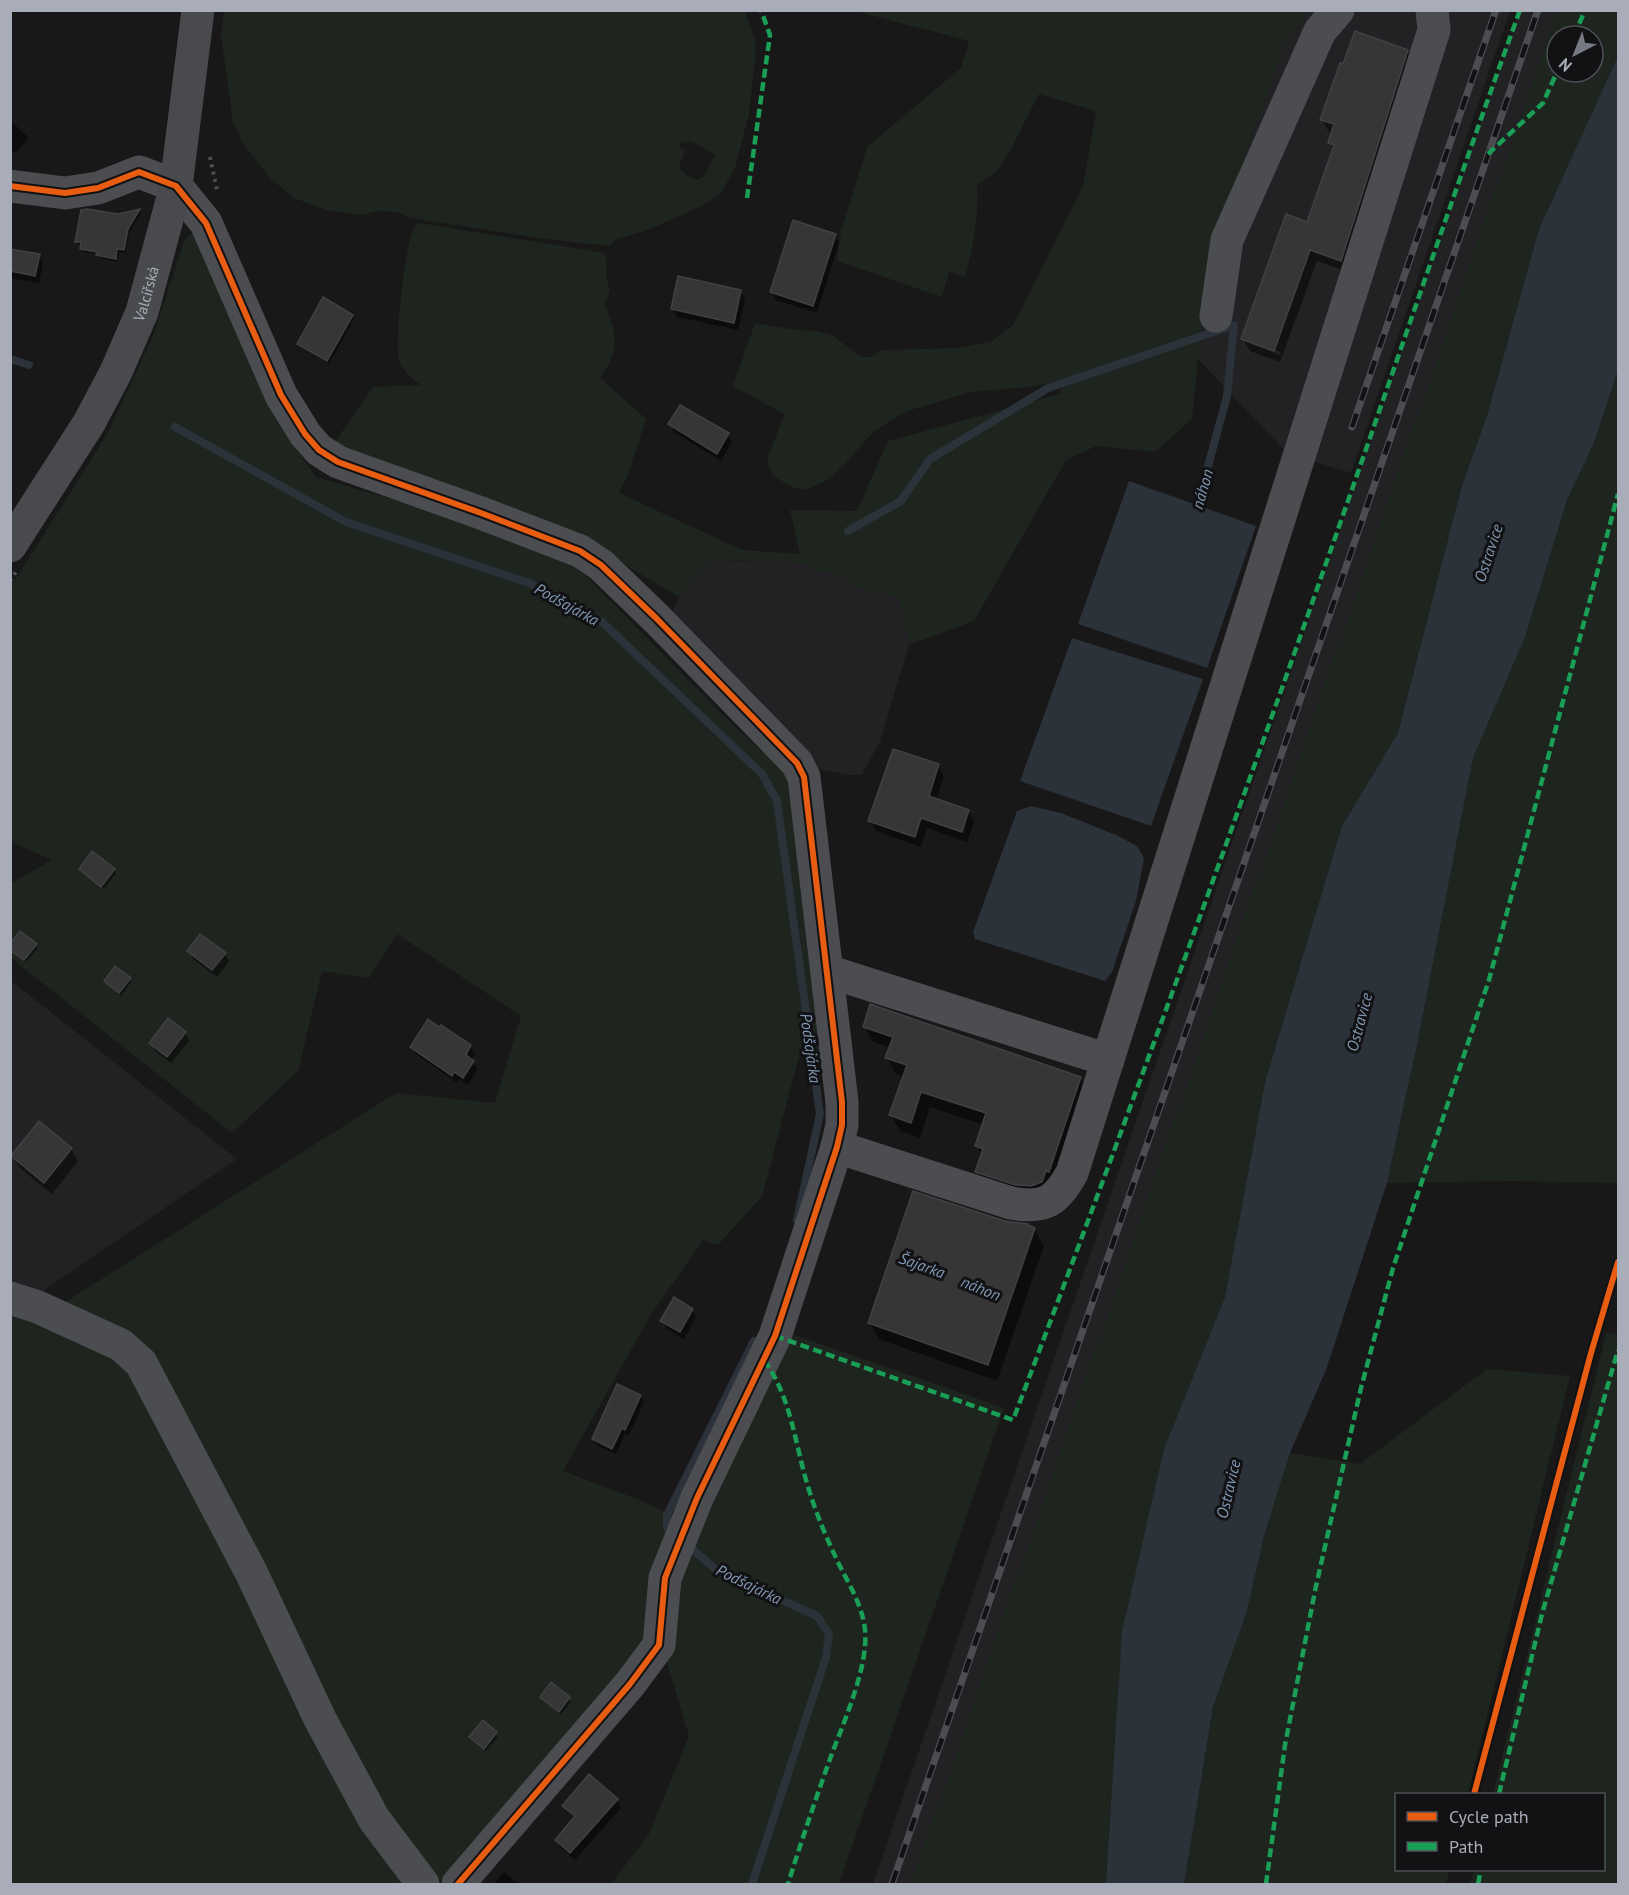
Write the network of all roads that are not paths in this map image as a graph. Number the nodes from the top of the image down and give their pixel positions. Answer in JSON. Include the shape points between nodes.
{"nodes":[{"id":1,"x":198,"y":10,"type":"edge"},
{"id":2,"x":1338,"y":10,"type":"edge"},
{"id":3,"x":1436,"y":17,"type":"edge"},
{"id":4,"x":10,"y":186,"type":"edge"},
{"id":5,"x":176,"y":186,"type":"junction"},
{"id":6,"x":1216,"y":316,"type":"dead end"},
{"id":7,"x":10,"y":546,"type":"edge"},
{"id":8,"x":828,"y":971,"type":"junction"},
{"id":9,"x":1108,"y":1060,"type":"junction"},
{"id":10,"x":837,"y":1147,"type":"junction"},
{"id":11,"x":10,"y":1298,"type":"edge"},
{"id":12,"x":423,"y":1884,"type":"edge"},
{"id":13,"x":458,"y":1884,"type":"edge"}],
"edges":[{"from":1,"to":5,"type":"main road","name":"Valcířská"},
{"from":2,"to":6,"type":"street","via":[[1320,31],[1227,240]]},
{"from":3,"to":9,"type":"street"},
{"from":4,"to":5,"type":"street","via":[[65,193],[98,188],[139,172]]},
{"from":5,"to":7,"type":"main road","name":"Valcířská","via":[[142,312],[116,372],[89,423]]},
{"from":5,"to":8,"type":"street","via":[[206,223],[281,395],[320,450],[338,462],[580,551],[601,565],[657,619],[797,763],[808,799]]},
{"from":8,"to":9,"type":"street"},
{"from":8,"to":10,"type":"street","via":[[842,1102]]},
{"from":9,"to":10,"type":"street","via":[[1072,1173],[1056,1196],[1037,1206],[1011,1203]]},
{"from":10,"to":13,"type":"street","via":[[775,1336],[665,1578],[659,1645]]},
{"from":11,"to":12,"type":"street","via":[[121,1345],[141,1363],[374,1819]]}]}
